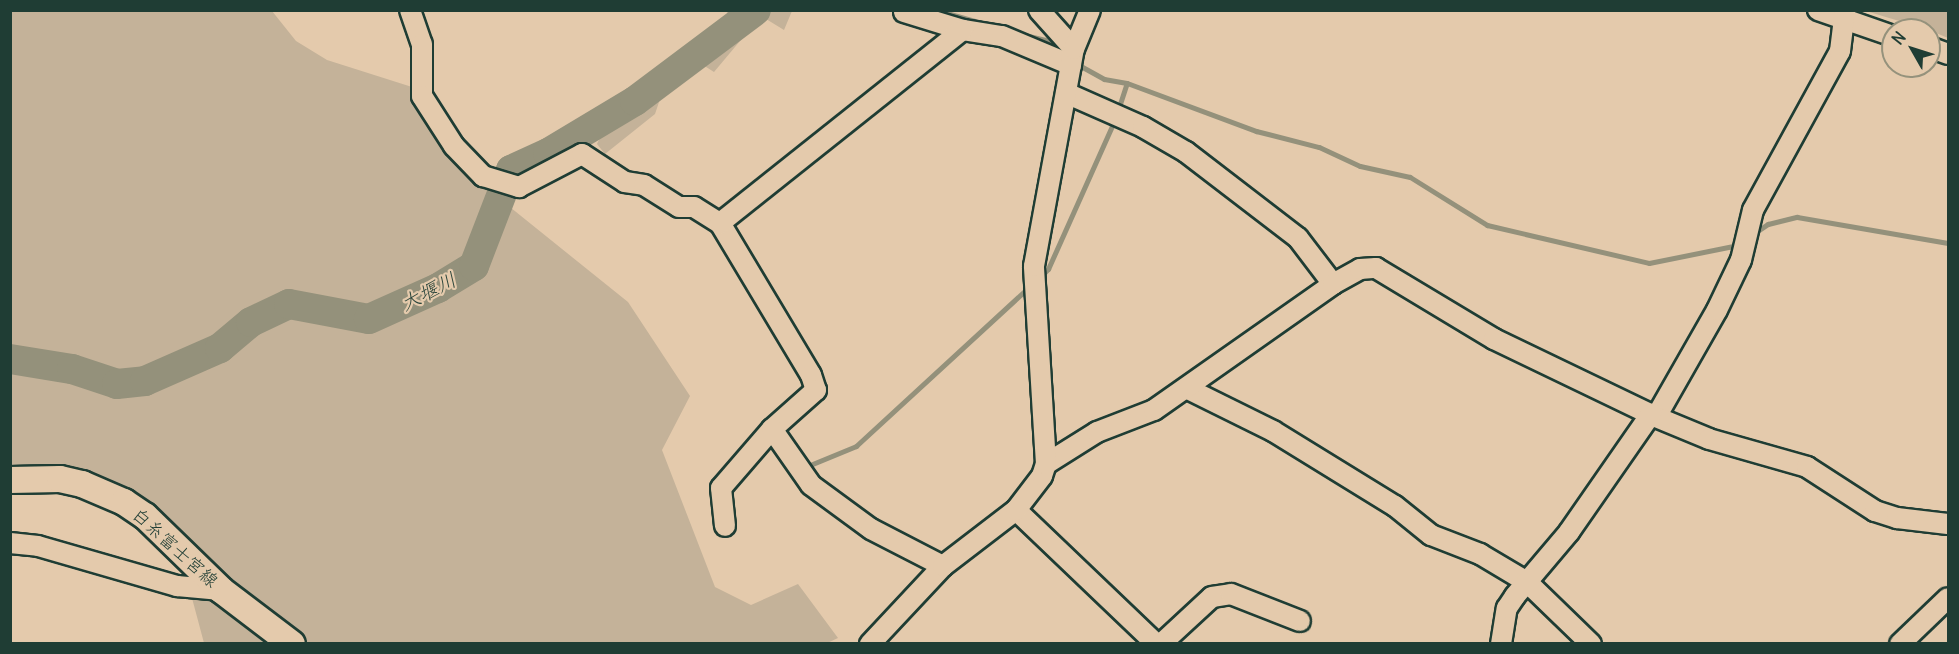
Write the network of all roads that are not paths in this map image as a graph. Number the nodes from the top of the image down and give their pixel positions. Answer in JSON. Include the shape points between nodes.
{"nodes":[{"id":1,"x":410,"y":10,"type":"edge"},
{"id":2,"x":1039,"y":10,"type":"edge"},
{"id":3,"x":1090,"y":10,"type":"edge"},
{"id":4,"x":1818,"y":10,"type":"edge"},
{"id":5,"x":904,"y":12,"type":"edge"},
{"id":6,"x":1845,"y":15,"type":"edge"},
{"id":7,"x":963,"y":30,"type":"junction"},
{"id":8,"x":1881,"y":31,"type":"edge"},
{"id":9,"x":1072,"y":57,"type":"junction"},
{"id":10,"x":1066,"y":93,"type":"junction"},
{"id":11,"x":720,"y":223,"type":"junction"},
{"id":12,"x":1333,"y":284,"type":"junction"},
{"id":13,"x":1188,"y":389,"type":"junction"},
{"id":14,"x":1653,"y":415,"type":"junction"},
{"id":15,"x":772,"y":429,"type":"junction"},
{"id":16,"x":1046,"y":464,"type":"junction"},
{"id":17,"x":10,"y":480,"type":"edge"},
{"id":18,"x":1016,"y":510,"type":"junction"},
{"id":19,"x":1948,"y":524,"type":"edge"},
{"id":20,"x":725,"y":526,"type":"dead end"},
{"id":21,"x":10,"y":543,"type":"edge"},
{"id":22,"x":943,"y":566,"type":"junction"},
{"id":23,"x":1527,"y":582,"type":"junction"},
{"id":24,"x":221,"y":590,"type":"junction"},
{"id":25,"x":1948,"y":598,"type":"edge"},
{"id":26,"x":1300,"y":621,"type":"dead end"},
{"id":27,"x":292,"y":644,"type":"edge"},
{"id":28,"x":870,"y":644,"type":"edge"},
{"id":29,"x":1156,"y":644,"type":"edge"},
{"id":30,"x":1161,"y":644,"type":"edge"},
{"id":31,"x":1501,"y":644,"type":"edge"},
{"id":32,"x":1591,"y":644,"type":"edge"},
{"id":33,"x":1900,"y":644,"type":"edge"}],
"edges":[{"from":1,"to":11,"type":"street","via":[[422,44],[423,96],[454,146],[490,178],[519,187],[582,154],[625,182],[644,185],[679,207],[694,207]]},
{"from":2,"to":9,"type":"street"},
{"from":3,"to":9,"type":"street"},
{"from":4,"to":6,"type":"street"},
{"from":5,"to":7,"type":"street"},
{"from":6,"to":8,"type":"street"},
{"from":6,"to":14,"type":"street","via":[[1840,51],[1753,210],[1736,270]]},
{"from":7,"to":9,"type":"street","via":[[1002,36]]},
{"from":7,"to":11,"type":"street"},
{"from":9,"to":10,"type":"street"},
{"from":10,"to":12,"type":"street","via":[[1186,152],[1298,238]]},
{"from":10,"to":16,"type":"street","via":[[1034,266]]},
{"from":11,"to":15,"type":"street","via":[[811,375],[816,390]]},
{"from":12,"to":13,"type":"street"},
{"from":12,"to":14,"type":"street","via":[[1360,269],[1376,268],[1494,339]]},
{"from":13,"to":16,"type":"street","via":[[1154,410],[1097,432]]},
{"from":13,"to":23,"type":"street","via":[[1273,431],[1395,506],[1431,535],[1480,554]]},
{"from":14,"to":19,"type":"street","via":[[1709,439],[1807,467],[1875,511]]},
{"from":14,"to":23,"type":"street","via":[[1569,532]]},
{"from":15,"to":20,"type":"street","via":[[721,488]]},
{"from":15,"to":22,"type":"street","via":[[811,485],[871,529]]},
{"from":16,"to":18,"type":"street","via":[[1035,490]]},
{"from":17,"to":24,"type":"main road","name":"白糸富士宮線","via":[[60,479],[111,495],[145,516]]},
{"from":18,"to":22,"type":"street"},
{"from":18,"to":29,"type":"street"},
{"from":21,"to":24,"type":"street","via":[[38,546],[177,586]]},
{"from":22,"to":28,"type":"street"},
{"from":23,"to":31,"type":"street","via":[[1508,608]]},
{"from":23,"to":32,"type":"street"},
{"from":24,"to":27,"type":"main road","name":"白糸富士宮線"},
{"from":25,"to":33,"type":"street"},
{"from":26,"to":30,"type":"street","via":[[1231,594],[1212,597]]}]}
